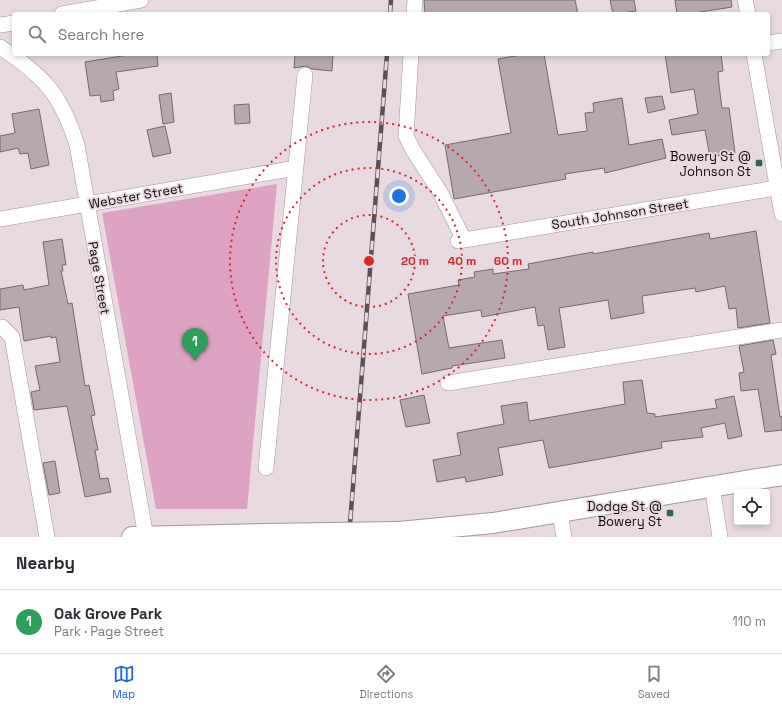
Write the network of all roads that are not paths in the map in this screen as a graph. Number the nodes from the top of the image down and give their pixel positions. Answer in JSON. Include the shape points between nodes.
{"nodes":[{"id":1,"x":141,"y":0,"type":"edge"},
{"id":2,"x":415,"y":0,"type":"edge"},
{"id":3,"x":745,"y":0,"type":"edge"},
{"id":4,"x":73,"y":12,"type":"edge"},
{"id":5,"x":414,"y":12,"type":"edge"},
{"id":6,"x":748,"y":12,"type":"edge"},
{"id":7,"x":12,"y":23,"type":"edge"},
{"id":8,"x":0,"y":25,"type":"edge"},
{"id":9,"x":782,"y":41,"type":"edge"},
{"id":10,"x":770,"y":43,"type":"edge"},
{"id":11,"x":0,"y":47,"type":"edge"},
{"id":12,"x":12,"y":56,"type":"edge"},
{"id":13,"x":12,"y":56,"type":"edge"},
{"id":14,"x":411,"y":56,"type":"edge"},
{"id":15,"x":754,"y":56,"type":"edge"},
{"id":16,"x":305,"y":75,"type":"dead end"},
{"id":17,"x":296,"y":168,"type":"junction"},
{"id":18,"x":780,"y":188,"type":"edge"},
{"id":19,"x":86,"y":204,"type":"junction"},
{"id":20,"x":782,"y":214,"type":"edge"},
{"id":21,"x":0,"y":219,"type":"edge"},
{"id":22,"x":0,"y":327,"type":"edge"},
{"id":23,"x":782,"y":330,"type":"edge"},
{"id":24,"x":448,"y":383,"type":"dead end"},
{"id":25,"x":266,"y":468,"type":"dead end"},
{"id":26,"x":782,"y":475,"type":"edge"},
{"id":27,"x":712,"y":486,"type":"junction"},
{"id":28,"x":560,"y":512,"type":"junction"},
{"id":29,"x":47,"y":537,"type":"edge"},
{"id":30,"x":141,"y":537,"type":"edge"},
{"id":31,"x":564,"y":537,"type":"edge"},
{"id":32,"x":720,"y":537,"type":"edge"}],
"edges":[{"from":1,"to":4,"type":"street"},
{"from":2,"to":5,"type":"street"},
{"from":3,"to":6,"type":"street"},
{"from":7,"to":8,"type":"street"},
{"from":9,"to":10,"type":"street"},
{"from":11,"to":12,"type":"street","name":"Page Street"},
{"from":13,"to":19,"type":"street","name":"Page Street","via":[[38,75],[54,93],[64,110],[77,145]]},
{"from":14,"to":18,"type":"street","name":"South Johnson Street","via":[[406,136],[440,192],[461,241]]},
{"from":15,"to":18,"type":"street"},
{"from":16,"to":17,"type":"street"},
{"from":17,"to":19,"type":"street","name":"Webster Street"},
{"from":17,"to":25,"type":"street"},
{"from":18,"to":20,"type":"street"},
{"from":19,"to":21,"type":"street","name":"Webster Street"},
{"from":19,"to":30,"type":"street","name":"Page Street"},
{"from":22,"to":29,"type":"street","via":[[12,337]]},
{"from":23,"to":24,"type":"street"},
{"from":26,"to":27,"type":"main road"},
{"from":27,"to":28,"type":"main road"},
{"from":27,"to":32,"type":"street"},
{"from":28,"to":30,"type":"main road","bridge":true,"via":[[493,523],[399,532]]},
{"from":28,"to":31,"type":"street"}]}
